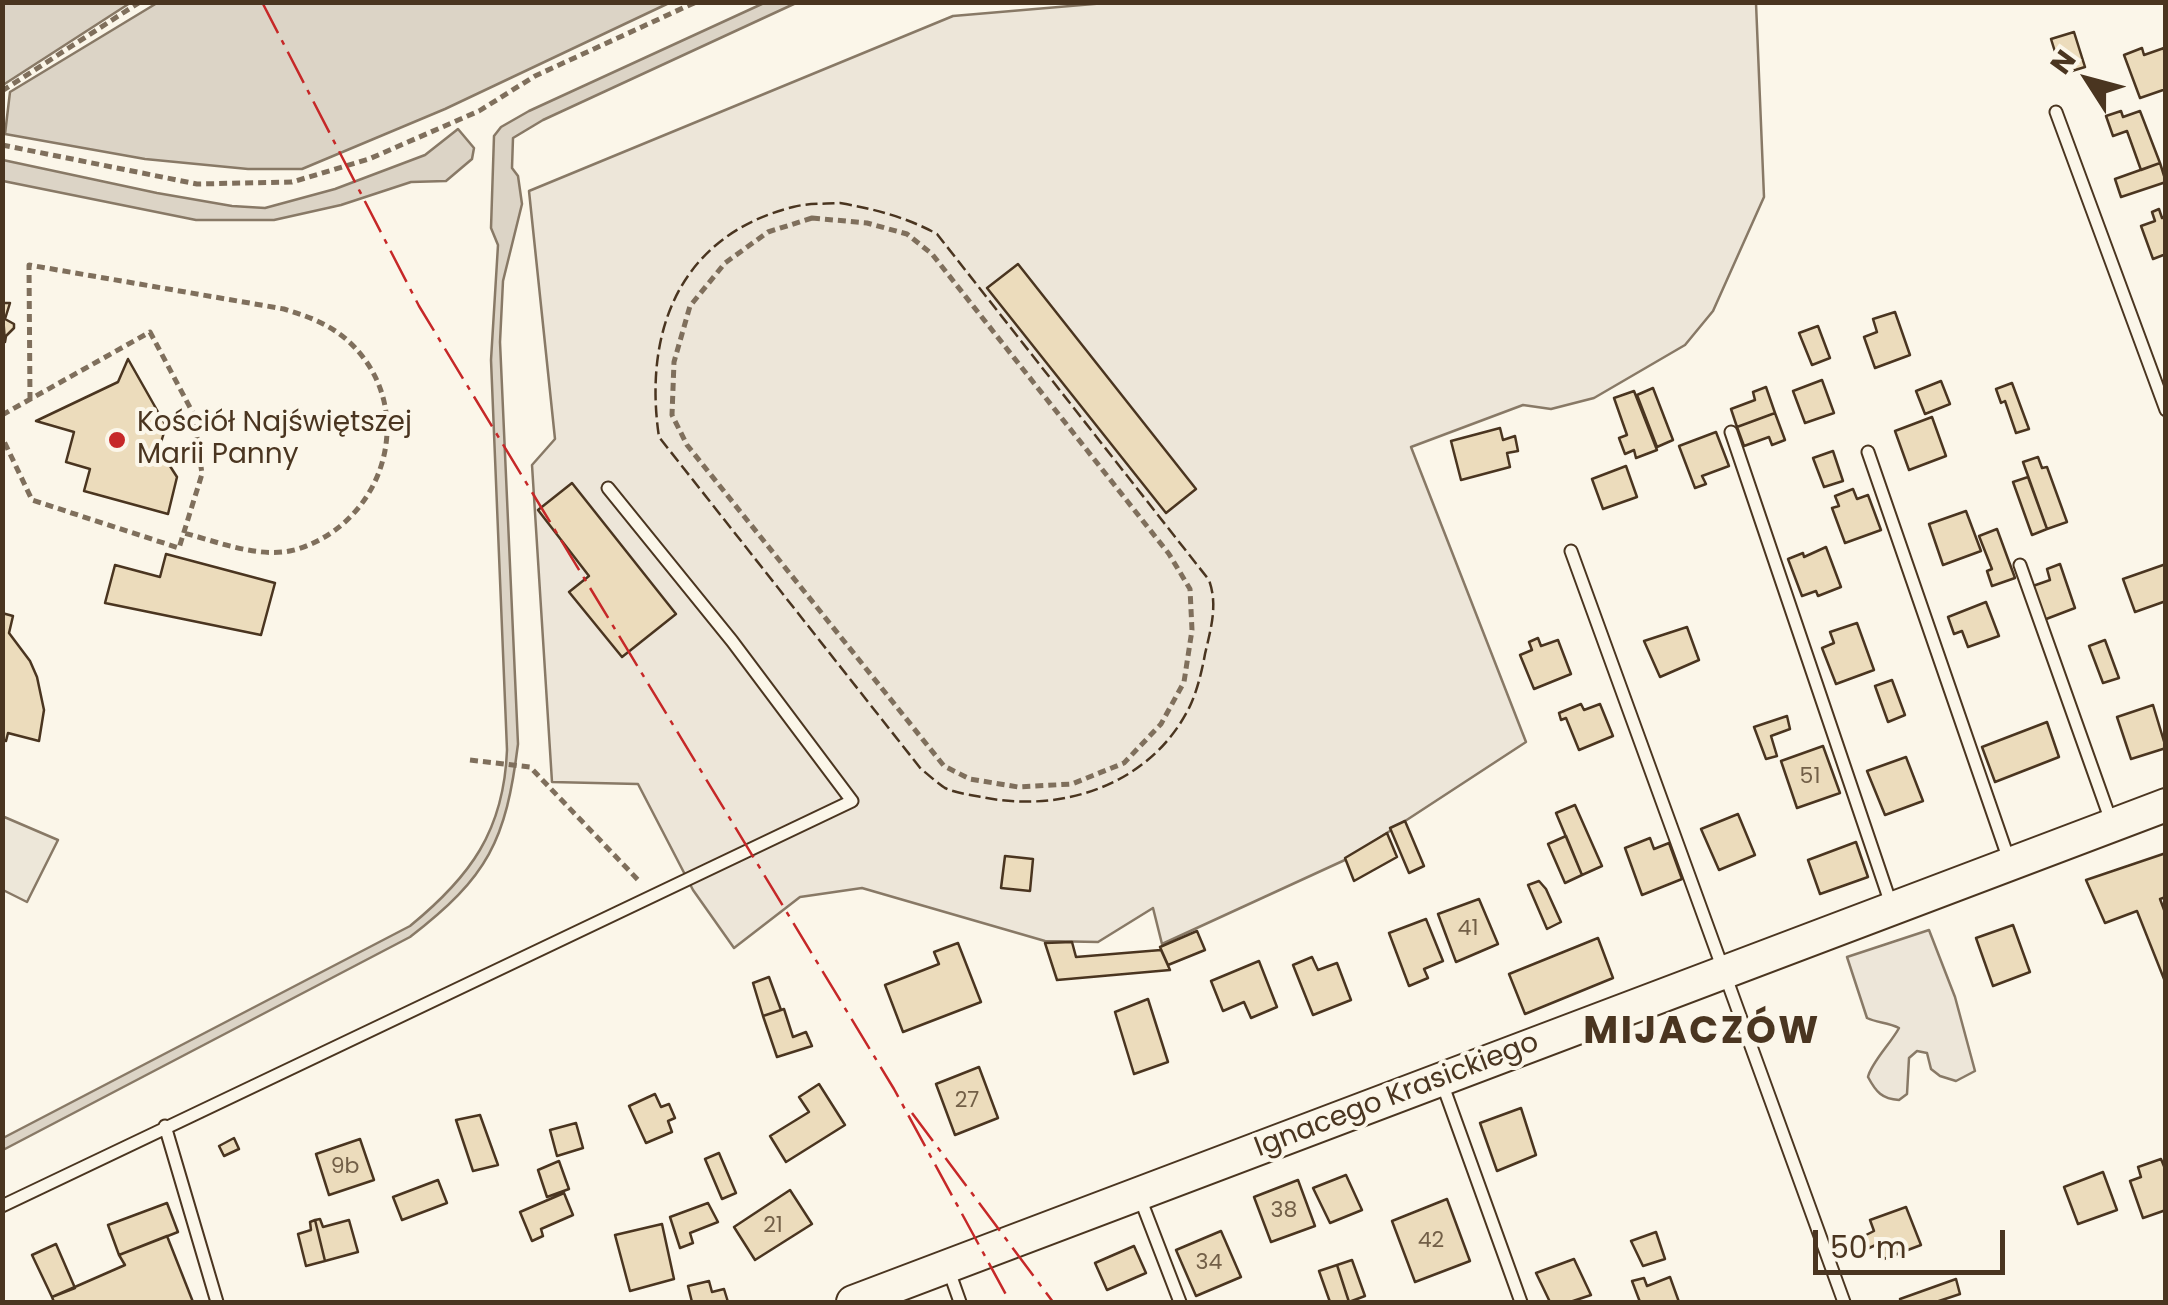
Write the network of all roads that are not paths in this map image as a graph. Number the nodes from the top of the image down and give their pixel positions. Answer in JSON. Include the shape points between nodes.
{"nodes":[{"id":1,"x":2056,"y":112,"type":"dead end"},
{"id":2,"x":2166,"y":410,"type":"edge"},
{"id":3,"x":1731,"y":432,"type":"dead end"},
{"id":4,"x":1868,"y":452,"type":"dead end"},
{"id":5,"x":608,"y":488,"type":"dead end"},
{"id":6,"x":1571,"y":551,"type":"dead end"},
{"id":7,"x":2020,"y":565,"type":"dead end"},
{"id":8,"x":2166,"y":805,"type":"edge"},
{"id":9,"x":2113,"y":825,"type":"junction"},
{"id":10,"x":2010,"y":864,"type":"junction"},
{"id":11,"x":1893,"y":908,"type":"junction"},
{"id":12,"x":1726,"y":971,"type":"junction"},
{"id":13,"x":1440,"y":1079,"type":"junction"},
{"id":14,"x":166,"y":1126,"type":"junction"},
{"id":15,"x":1138,"y":1194,"type":"junction"},
{"id":16,"x":2,"y":1206,"type":"edge"},
{"id":17,"x":947,"y":1267,"type":"junction"},
{"id":18,"x":217,"y":1302,"type":"edge"},
{"id":19,"x":854,"y":1302,"type":"edge"},
{"id":20,"x":960,"y":1302,"type":"edge"},
{"id":21,"x":1180,"y":1302,"type":"edge"},
{"id":22,"x":1521,"y":1302,"type":"edge"},
{"id":23,"x":1844,"y":1302,"type":"edge"}],
"edges":[{"from":1,"to":2,"type":"lane"},
{"from":3,"to":11,"type":"lane"},
{"from":4,"to":10,"type":"lane"},
{"from":5,"to":14,"type":"lane","via":[[852,801]]},
{"from":6,"to":12,"type":"lane"},
{"from":7,"to":9,"type":"lane"},
{"from":8,"to":9,"type":"street","name":"Ignacego Krasickiego"},
{"from":9,"to":10,"type":"street","name":"Ignacego Krasickiego"},
{"from":10,"to":11,"type":"street","name":"Ignacego Krasickiego"},
{"from":11,"to":12,"type":"street","name":"Ignacego Krasickiego"},
{"from":12,"to":13,"type":"street","name":"Ignacego Krasickiego"},
{"from":12,"to":23,"type":"lane"},
{"from":13,"to":15,"type":"street","name":"Ignacego Krasickiego"},
{"from":13,"to":22,"type":"lane"},
{"from":14,"to":16,"type":"lane"},
{"from":14,"to":18,"type":"lane"},
{"from":15,"to":17,"type":"street","name":"Ignacego Krasickiego"},
{"from":15,"to":21,"type":"lane"},
{"from":17,"to":19,"type":"street","name":"Ignacego Krasickiego"},
{"from":17,"to":20,"type":"lane"}]}
